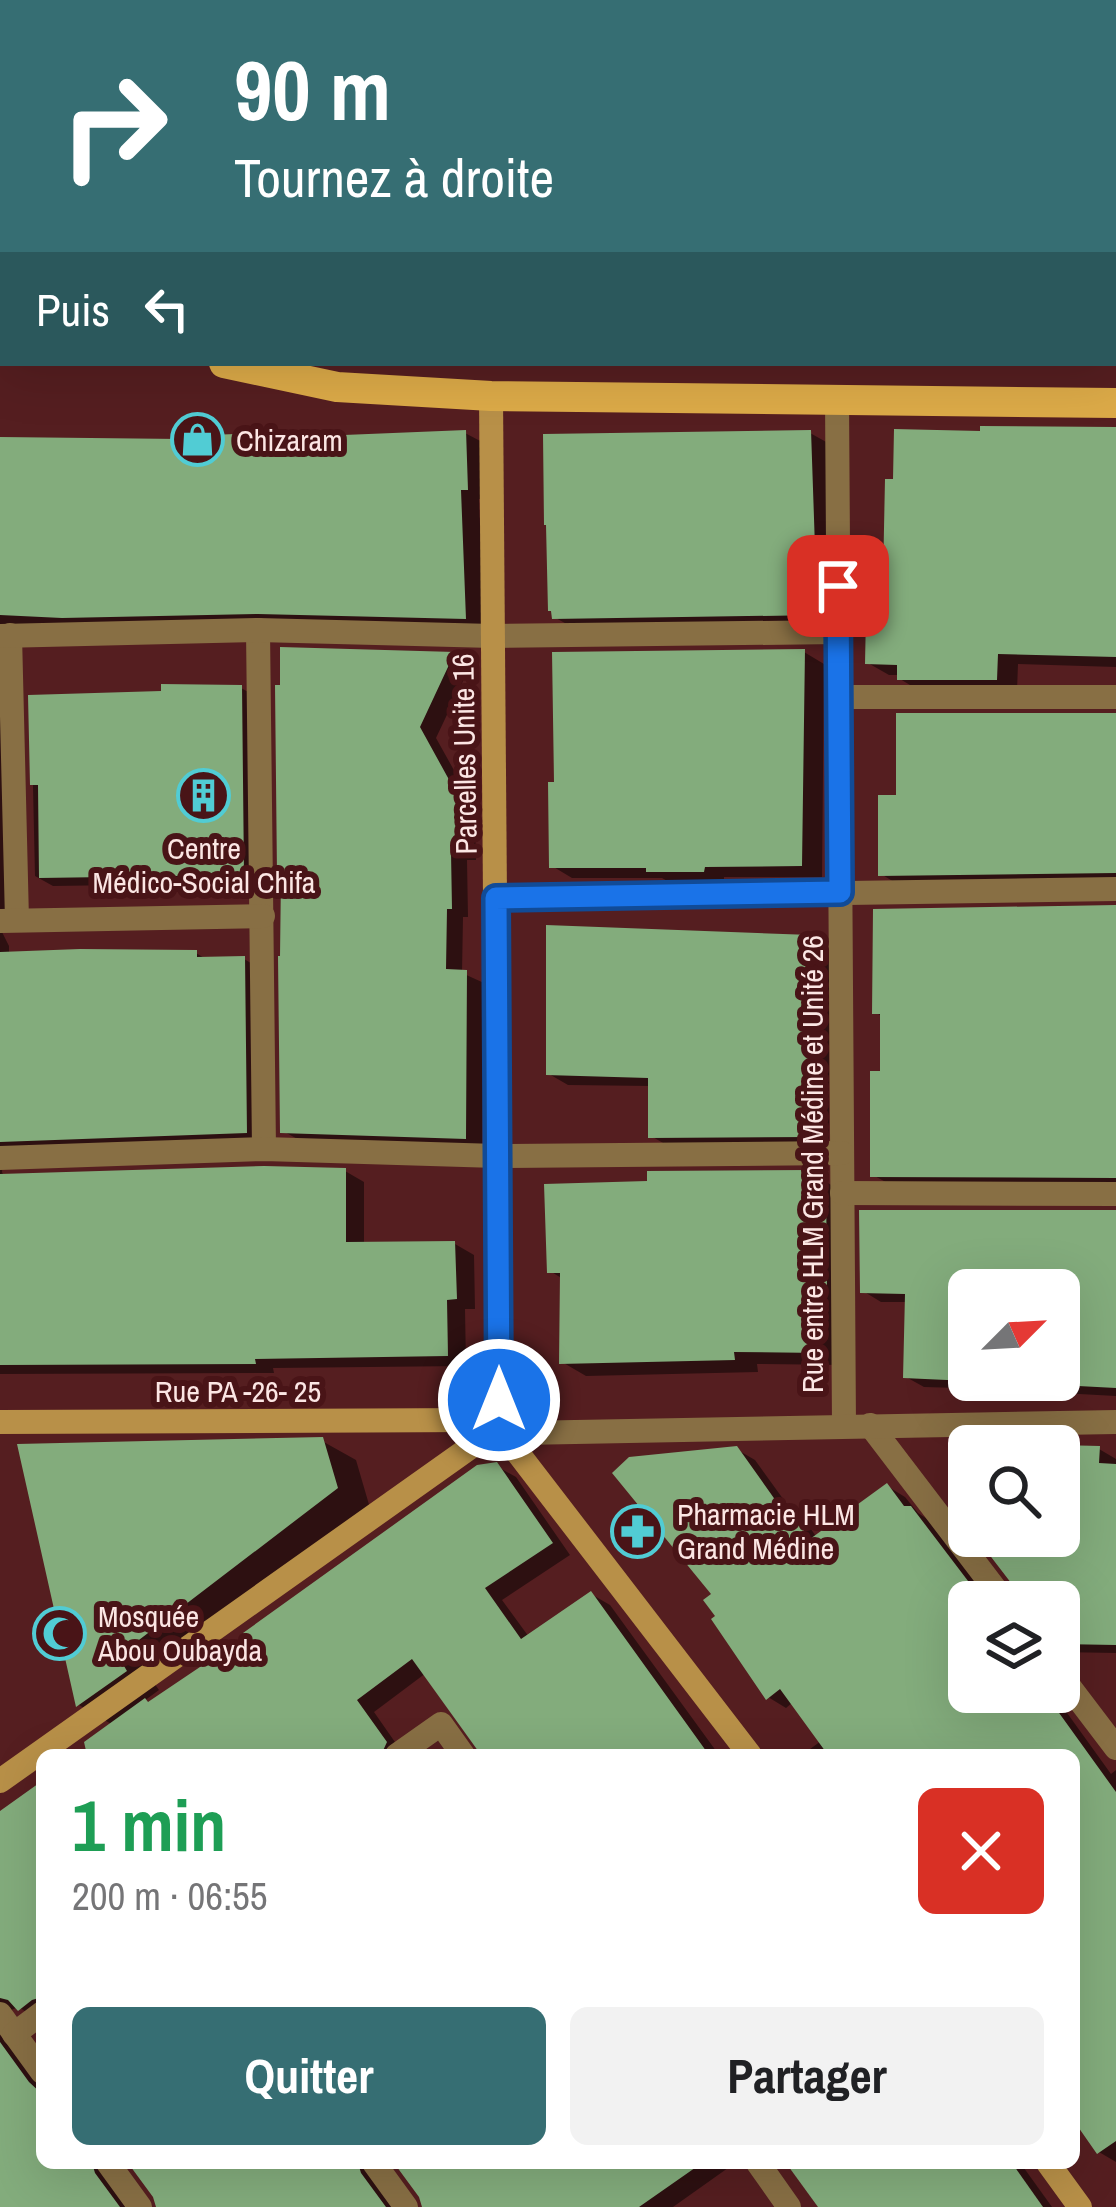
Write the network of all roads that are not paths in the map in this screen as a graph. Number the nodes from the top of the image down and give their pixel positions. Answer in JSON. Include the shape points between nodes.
{"nodes":[{"id":1,"x":238,"y":366,"type":"edge"},
{"id":2,"x":491,"y":396,"type":"junction"},
{"id":3,"x":837,"y":400,"type":"junction"},
{"id":4,"x":1116,"y":403,"type":"edge"},
{"id":5,"x":258,"y":630,"type":"junction"},
{"id":6,"x":838,"y":632,"type":"junction"},
{"id":7,"x":5,"y":636,"type":"edge"},
{"id":8,"x":493,"y":636,"type":"junction"},
{"id":9,"x":839,"y":697,"type":"junction"},
{"id":10,"x":1116,"y":698,"type":"edge"},
{"id":11,"x":1116,"y":889,"type":"edge"},
{"id":12,"x":840,"y":892,"type":"junction"},
{"id":13,"x":496,"y":898,"type":"junction"},
{"id":14,"x":263,"y":916,"type":"junction"},
{"id":15,"x":8,"y":921,"type":"edge"},
{"id":16,"x":264,"y":1149,"type":"junction"},
{"id":17,"x":842,"y":1154,"type":"junction"},
{"id":18,"x":497,"y":1156,"type":"junction"},
{"id":19,"x":0,"y":1158,"type":"edge"},
{"id":20,"x":842,"y":1193,"type":"junction"},
{"id":21,"x":1116,"y":1194,"type":"edge"},
{"id":22,"x":499,"y":1400,"type":"junction"},
{"id":23,"x":0,"y":1422,"type":"edge"},
{"id":24,"x":1116,"y":1422,"type":"edge"},
{"id":25,"x":857,"y":1425,"type":"junction"},
{"id":26,"x":480,"y":1429,"type":"junction"},
{"id":27,"x":516,"y":1438,"type":"junction"},
{"id":28,"x":987,"y":1581,"type":"edge"},
{"id":29,"x":1080,"y":1699,"type":"edge"},
{"id":30,"x":1114,"y":1740,"type":"edge"},
{"id":31,"x":44,"y":1749,"type":"edge"},
{"id":32,"x":405,"y":1749,"type":"edge"},
{"id":33,"x":459,"y":1749,"type":"edge"},
{"id":34,"x":746,"y":1749,"type":"edge"},
{"id":35,"x":36,"y":1755,"type":"edge"},
{"id":36,"x":0,"y":1781,"type":"edge"},
{"id":37,"x":36,"y":2015,"type":"edge"},
{"id":38,"x":7,"y":2024,"type":"edge"},
{"id":39,"x":36,"y":2064,"type":"edge"},
{"id":40,"x":112,"y":2169,"type":"edge"},
{"id":41,"x":378,"y":2169,"type":"edge"},
{"id":42,"x":762,"y":2169,"type":"edge"},
{"id":43,"x":1052,"y":2169,"type":"edge"},
{"id":44,"x":140,"y":2207,"type":"edge"},
{"id":45,"x":406,"y":2207,"type":"edge"},
{"id":46,"x":789,"y":2207,"type":"edge"},
{"id":47,"x":1080,"y":2207,"type":"edge"}],
"edges":[{"from":1,"to":2,"type":"main road","via":[[337,387]]},
{"from":2,"to":3,"type":"main road"},
{"from":2,"to":8,"type":"street","name":"Parcelles Unite 16"},
{"from":3,"to":4,"type":"main road"},
{"from":3,"to":6,"type":"street","name":"Rue entre HLM Grand Médine et Unité 26"},
{"from":5,"to":7,"type":"street"},
{"from":5,"to":8,"type":"street"},
{"from":5,"to":14,"type":"street"},
{"from":6,"to":8,"type":"street"},
{"from":6,"to":9,"type":"street","name":"Rue entre HLM Grand Médine et Unité 26"},
{"from":7,"to":15,"type":"street"},
{"from":8,"to":13,"type":"street","name":"Parcelles Unite 16"},
{"from":9,"to":10,"type":"street"},
{"from":9,"to":12,"type":"street","name":"Rue entre HLM Grand Médine et Unité 26"},
{"from":11,"to":12,"type":"street"},
{"from":12,"to":13,"type":"street"},
{"from":12,"to":17,"type":"street","name":"Rue entre HLM Grand Médine et Unité 26"},
{"from":13,"to":18,"type":"street","name":"Parcelles Unite 16"},
{"from":14,"to":15,"type":"street"},
{"from":14,"to":16,"type":"street"},
{"from":16,"to":18,"type":"street"},
{"from":16,"to":19,"type":"street"},
{"from":17,"to":18,"type":"street"},
{"from":17,"to":20,"type":"street","name":"Rue entre HLM Grand Médine et Unité 26"},
{"from":18,"to":22,"type":"street","name":"Parcelles Unite 16"},
{"from":20,"to":21,"type":"street"},
{"from":20,"to":25,"type":"street","name":"Rue entre HLM Grand Médine et Unité 26"},
{"from":22,"to":26,"type":"street","via":[[481,1410]]},
{"from":22,"to":27,"type":"street","via":[[517,1407],[524,1424]]},
{"from":23,"to":26,"type":"street","name":"Rue PA -26- 25"},
{"from":24,"to":25,"type":"street"},
{"from":25,"to":27,"type":"street"},
{"from":25,"to":28,"type":"street"},
{"from":26,"to":27,"type":"street","via":[[490,1445]]},
{"from":26,"to":31,"type":"street"},
{"from":27,"to":34,"type":"street"},
{"from":29,"to":30,"type":"street"},
{"from":32,"to":33,"type":"street","via":[[440,1724]]},
{"from":35,"to":36,"type":"street"},
{"from":37,"to":38,"type":"street"},
{"from":38,"to":39,"type":"street"},
{"from":40,"to":44,"type":"street"},
{"from":41,"to":45,"type":"street"},
{"from":42,"to":46,"type":"street"},
{"from":43,"to":47,"type":"street"}]}
